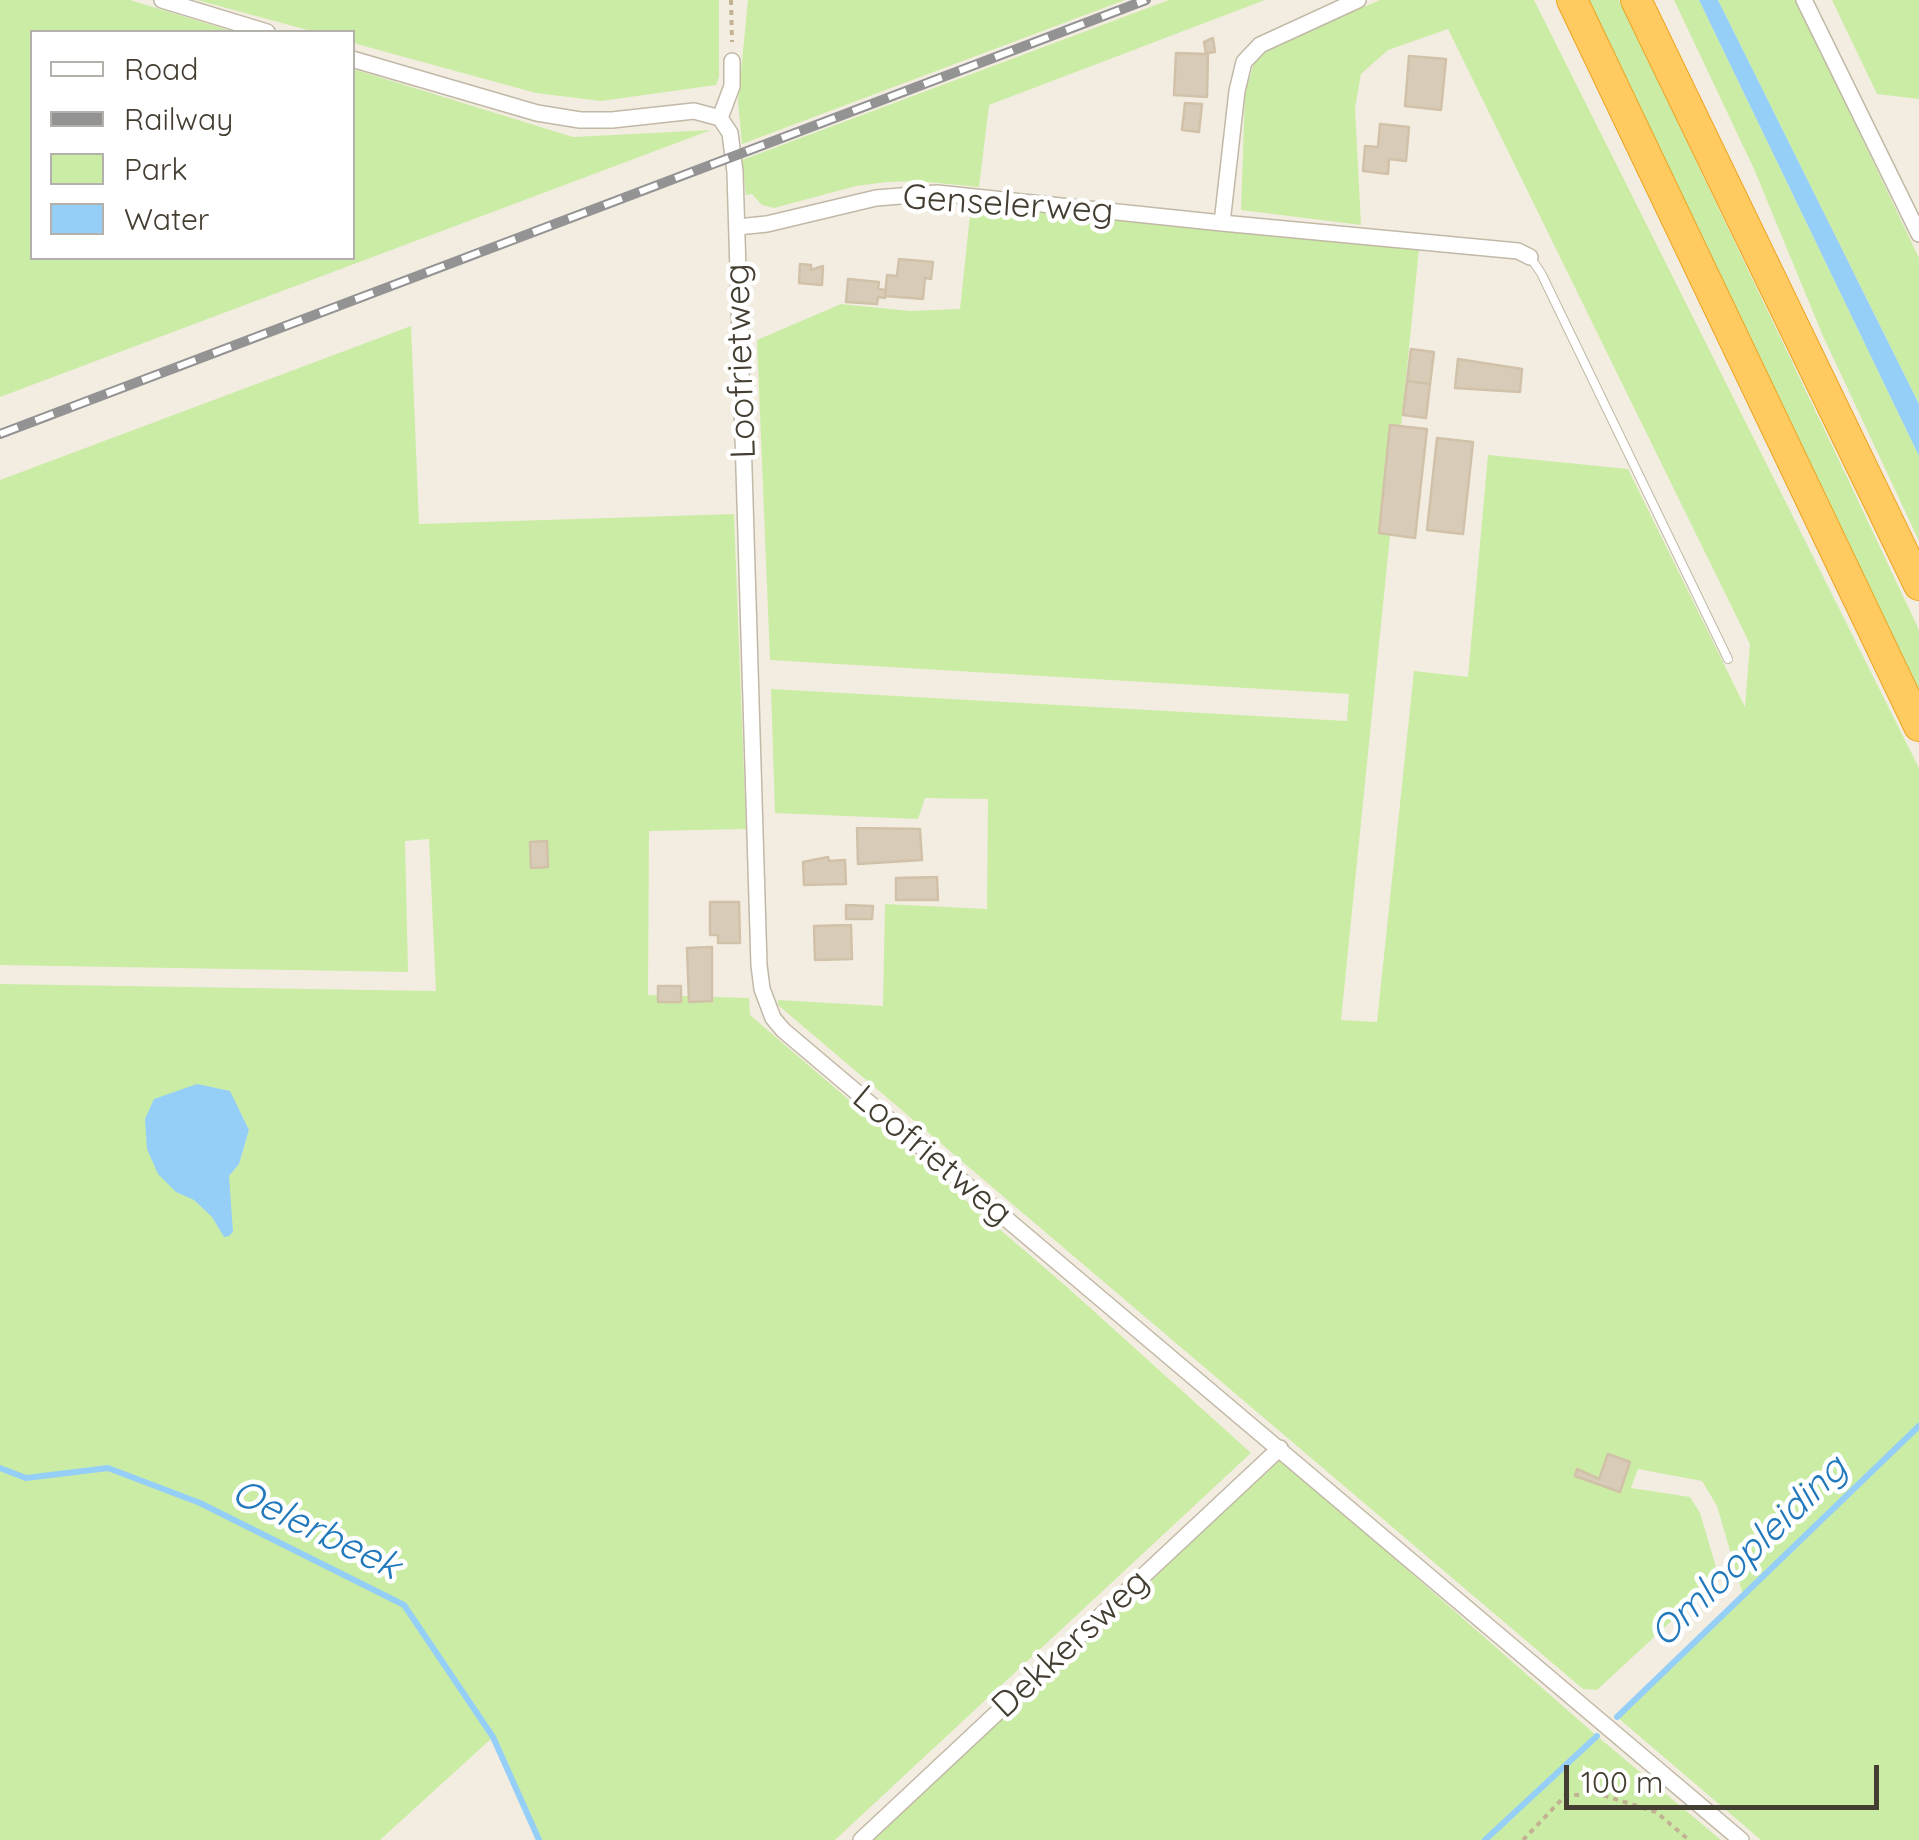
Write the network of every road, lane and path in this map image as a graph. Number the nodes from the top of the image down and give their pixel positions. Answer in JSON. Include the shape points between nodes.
{"nodes":[{"id":1,"x":162,"y":0,"type":"edge"},
{"id":2,"x":731,"y":0,"type":"edge"},
{"id":3,"x":1358,"y":0,"type":"edge"},
{"id":4,"x":1572,"y":0,"type":"edge"},
{"id":5,"x":1636,"y":0,"type":"edge"},
{"id":6,"x":1804,"y":0,"type":"edge"},
{"id":7,"x":260,"y":30,"type":"edge"},
{"id":8,"x":355,"y":60,"type":"edge"},
{"id":9,"x":732,"y":62,"type":"joint"},
{"id":10,"x":720,"y":118,"type":"junction"},
{"id":11,"x":1222,"y":223,"type":"junction"},
{"id":12,"x":737,"y":227,"type":"junction"},
{"id":13,"x":1919,"y":234,"type":"edge"},
{"id":14,"x":1530,"y":257,"type":"joint"},
{"id":15,"x":1919,"y":585,"type":"edge"},
{"id":16,"x":1728,"y":659,"type":"dead end"},
{"id":17,"x":1919,"y":726,"type":"edge"},
{"id":18,"x":1280,"y":1448,"type":"junction"},
{"id":19,"x":862,"y":1840,"type":"edge"},
{"id":20,"x":1523,"y":1840,"type":"edge"},
{"id":21,"x":1690,"y":1840,"type":"edge"},
{"id":22,"x":1742,"y":1840,"type":"edge"}],
"edges":[{"from":1,"to":7,"type":"street"},
{"from":2,"to":9,"type":"path"},
{"from":3,"to":11,"type":"street","via":[[1260,45],[1244,62]]},
{"from":4,"to":17,"type":"highway"},
{"from":5,"to":15,"type":"highway"},
{"from":6,"to":13,"type":"street"},
{"from":8,"to":10,"type":"street","via":[[491,102],[580,120],[676,111]]},
{"from":9,"to":10,"type":"street","via":[[732,86]]},
{"from":10,"to":12,"type":"street","name":"Loofrietweg","via":[[730,133]]},
{"from":11,"to":12,"type":"street","name":"Genselerweg","via":[[936,193],[876,198]]},
{"from":11,"to":14,"type":"street","name":"Genselerweg"},
{"from":12,"to":18,"type":"street","name":"Loofrietweg","via":[[760,965],[767,1007],[783,1030]]},
{"from":14,"to":16,"type":"lane"},
{"from":18,"to":19,"type":"street","name":"Dekkersweg"},
{"from":18,"to":22,"type":"street","name":"Loofrietweg"},
{"from":20,"to":21,"type":"path","via":[[1565,1796],[1596,1794],[1656,1812]]}]}
